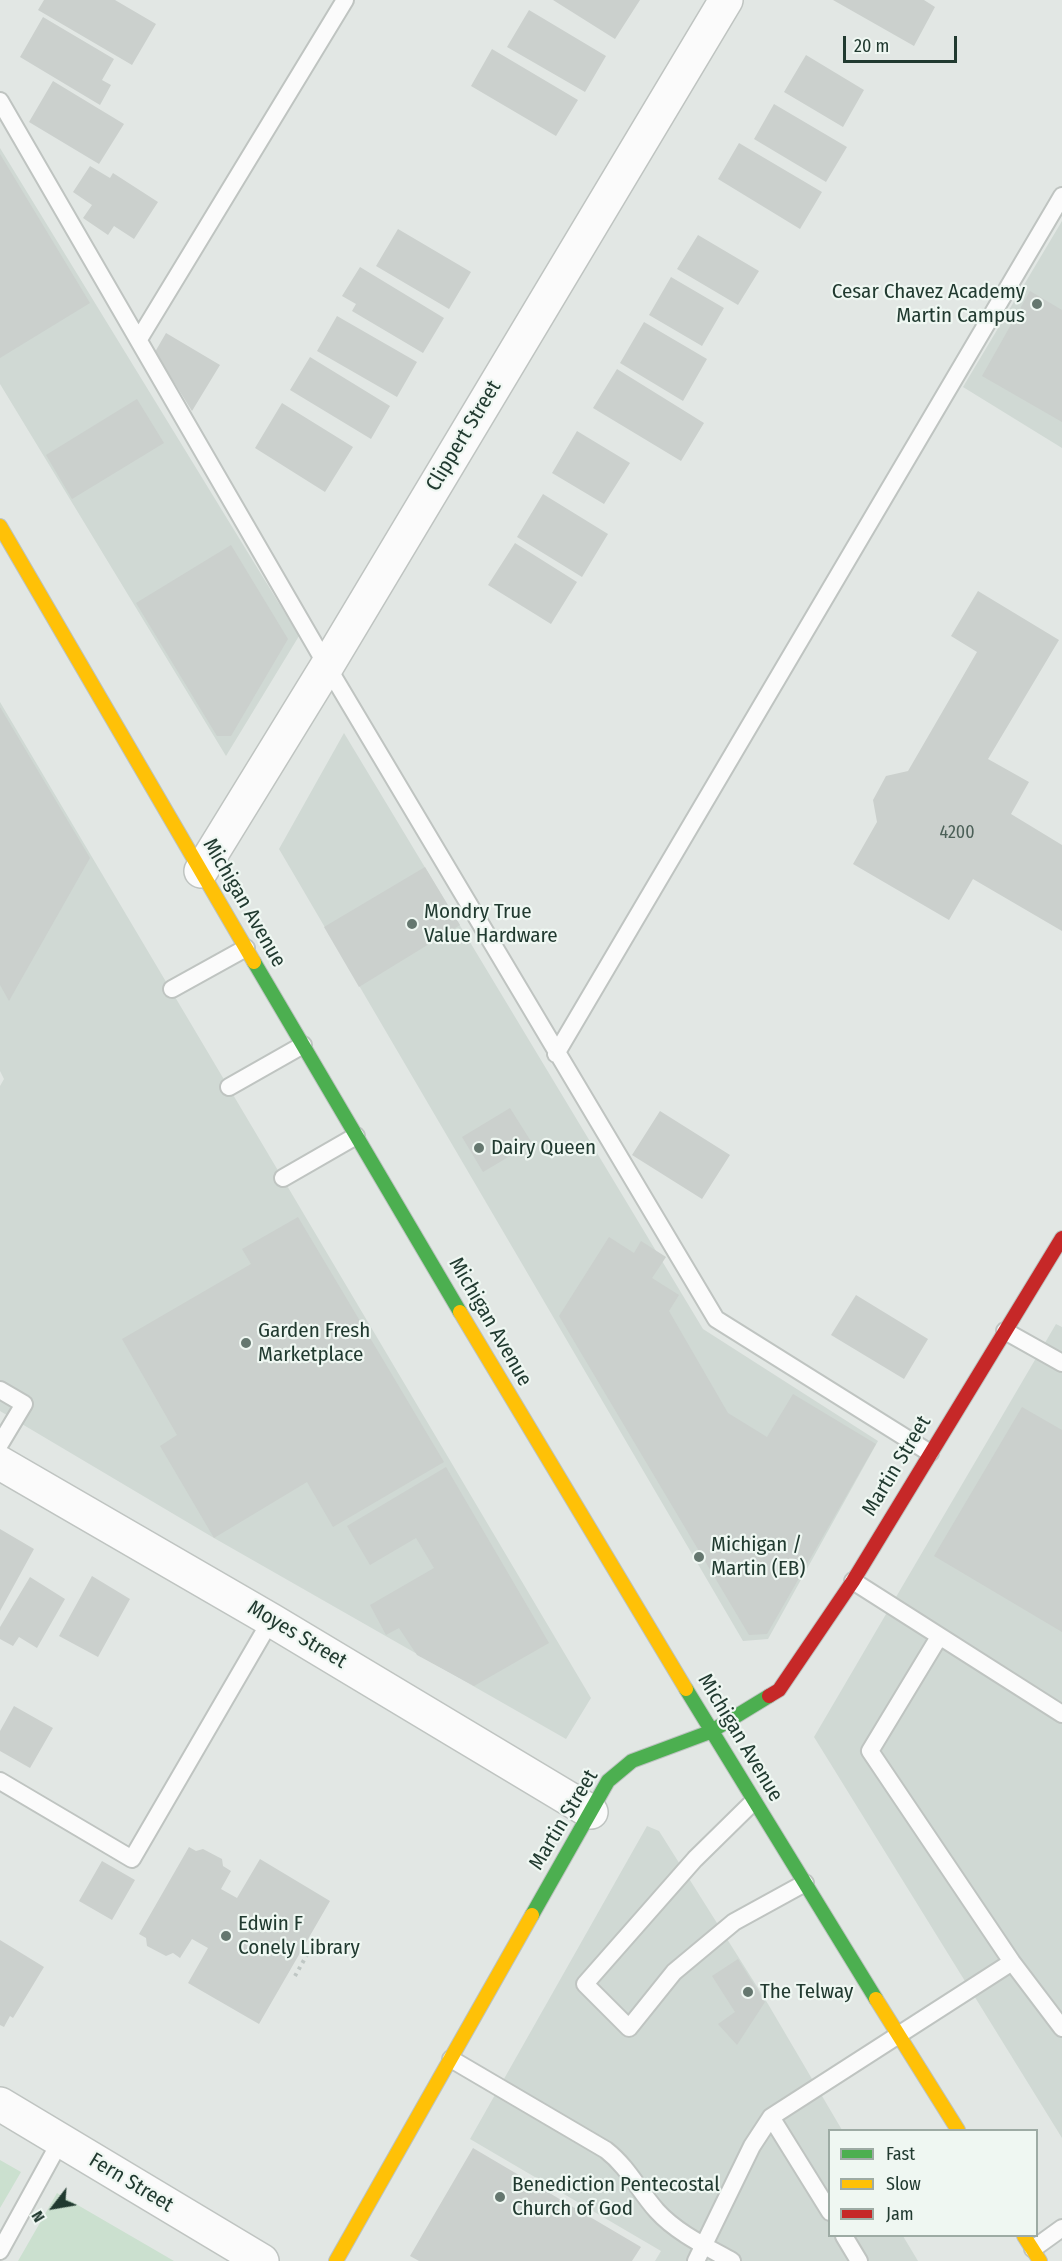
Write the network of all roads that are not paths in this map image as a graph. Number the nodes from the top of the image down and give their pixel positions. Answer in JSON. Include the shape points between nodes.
{"nodes":[{"id":1,"x":345,"y":0,"type":"edge"},
{"id":2,"x":726,"y":0,"type":"edge"},
{"id":3,"x":0,"y":101,"type":"edge"},
{"id":4,"x":1062,"y":196,"type":"edge"},
{"id":5,"x":139,"y":339,"type":"junction"},
{"id":6,"x":0,"y":526,"type":"edge"},
{"id":7,"x":327,"y":666,"type":"junction"},
{"id":8,"x":201,"y":871,"type":"junction"},
{"id":9,"x":246,"y":948,"type":"junction"},
{"id":10,"x":172,"y":988,"type":"dead end"},
{"id":11,"x":303,"y":1046,"type":"junction"},
{"id":12,"x":556,"y":1054,"type":"junction"},
{"id":13,"x":229,"y":1087,"type":"dead end"},
{"id":14,"x":356,"y":1136,"type":"junction"},
{"id":15,"x":283,"y":1178,"type":"dead end"},
{"id":16,"x":1062,"y":1238,"type":"edge"},
{"id":17,"x":1005,"y":1331,"type":"junction"},
{"id":18,"x":1062,"y":1363,"type":"edge"},
{"id":19,"x":0,"y":1390,"type":"edge"},
{"id":20,"x":0,"y":1444,"type":"edge"},
{"id":21,"x":930,"y":1453,"type":"junction"},
{"id":22,"x":0,"y":1463,"type":"edge"},
{"id":23,"x":852,"y":1581,"type":"junction"},
{"id":24,"x":271,"y":1620,"type":"junction"},
{"id":25,"x":939,"y":1637,"type":"junction"},
{"id":26,"x":1062,"y":1714,"type":"edge"},
{"id":27,"x":710,"y":1732,"type":"junction"},
{"id":28,"x":0,"y":1781,"type":"edge"},
{"id":29,"x":753,"y":1802,"type":"junction"},
{"id":30,"x":591,"y":1812,"type":"junction"},
{"id":31,"x":805,"y":1883,"type":"junction"},
{"id":32,"x":1012,"y":1962,"type":"junction"},
{"id":33,"x":1062,"y":2028,"type":"edge"},
{"id":34,"x":900,"y":2035,"type":"junction"},
{"id":35,"x":450,"y":2059,"type":"junction"},
{"id":36,"x":0,"y":2104,"type":"edge"},
{"id":37,"x":771,"y":2117,"type":"junction"},
{"id":38,"x":957,"y":2129,"type":"edge"},
{"id":39,"x":61,"y":2140,"type":"junction"},
{"id":40,"x":828,"y":2209,"type":"edge"},
{"id":41,"x":1062,"y":2228,"type":"edge"},
{"id":42,"x":845,"y":2237,"type":"edge"},
{"id":43,"x":703,"y":2246,"type":"junction"},
{"id":44,"x":1032,"y":2249,"type":"edge"},
{"id":45,"x":0,"y":2251,"type":"edge"},
{"id":46,"x":262,"y":2261,"type":"edge"},
{"id":47,"x":336,"y":2261,"type":"edge"},
{"id":48,"x":696,"y":2261,"type":"edge"},
{"id":49,"x":732,"y":2261,"type":"edge"},
{"id":50,"x":860,"y":2261,"type":"edge"}],
"edges":[{"from":1,"to":5,"type":"lane"},
{"from":2,"to":7,"type":"street","name":"Clippert Street"},
{"from":3,"to":5,"type":"lane"},
{"from":4,"to":12,"type":"lane"},
{"from":5,"to":7,"type":"lane"},
{"from":6,"to":8,"type":"main road","name":"Michigan Avenue"},
{"from":7,"to":8,"type":"street","name":"Clippert Street"},
{"from":7,"to":12,"type":"lane"},
{"from":8,"to":9,"type":"main road","name":"Michigan Avenue"},
{"from":9,"to":10,"type":"lane"},
{"from":9,"to":11,"type":"main road","name":"Michigan Avenue"},
{"from":11,"to":13,"type":"lane"},
{"from":11,"to":14,"type":"main road","name":"Michigan Avenue"},
{"from":12,"to":21,"type":"lane","via":[[716,1319]]},
{"from":14,"to":15,"type":"lane"},
{"from":14,"to":27,"type":"main road","name":"Michigan Avenue"},
{"from":16,"to":17,"type":"main road","name":"Martin Street"},
{"from":17,"to":18,"type":"lane"},
{"from":17,"to":21,"type":"main road","name":"Martin Street"},
{"from":19,"to":20,"type":"lane","via":[[24,1404]]},
{"from":21,"to":23,"type":"main road","name":"Martin Street"},
{"from":22,"to":24,"type":"street","name":"Moyes Street"},
{"from":23,"to":25,"type":"lane"},
{"from":23,"to":27,"type":"main road","name":"Martin Street","via":[[779,1690]]},
{"from":24,"to":28,"type":"lane","via":[[132,1859]]},
{"from":24,"to":30,"type":"street","name":"Moyes Street"},
{"from":25,"to":26,"type":"lane"},
{"from":25,"to":32,"type":"lane","via":[[870,1751]]},
{"from":27,"to":29,"type":"main road","name":"Michigan Avenue"},
{"from":27,"to":30,"type":"main road","name":"Martin Street","via":[[632,1761],[608,1780]]},
{"from":29,"to":31,"type":"main road","name":"Michigan Avenue"},
{"from":29,"to":31,"type":"lane","via":[[694,1859],[585,1984],[629,2028],[674,1972],[734,1922]]},
{"from":30,"to":35,"type":"main road","name":"Martin Street"},
{"from":31,"to":34,"type":"main road","name":"Michigan Avenue"},
{"from":32,"to":33,"type":"lane"},
{"from":32,"to":34,"type":"lane"},
{"from":34,"to":37,"type":"lane"},
{"from":34,"to":38,"type":"main road","name":"Michigan Avenue"},
{"from":35,"to":43,"type":"lane","via":[[606,2150],[621,2162],[658,2212]]},
{"from":35,"to":47,"type":"main road","name":"Martin Street"},
{"from":36,"to":39,"type":"street","name":"Fern Street"},
{"from":37,"to":40,"type":"lane"},
{"from":37,"to":43,"type":"lane","via":[[752,2146]]},
{"from":39,"to":45,"type":"lane"},
{"from":39,"to":46,"type":"street","name":"Fern Street"},
{"from":41,"to":44,"type":"lane"},
{"from":42,"to":50,"type":"lane"},
{"from":43,"to":48,"type":"lane"},
{"from":43,"to":49,"type":"lane"}]}
